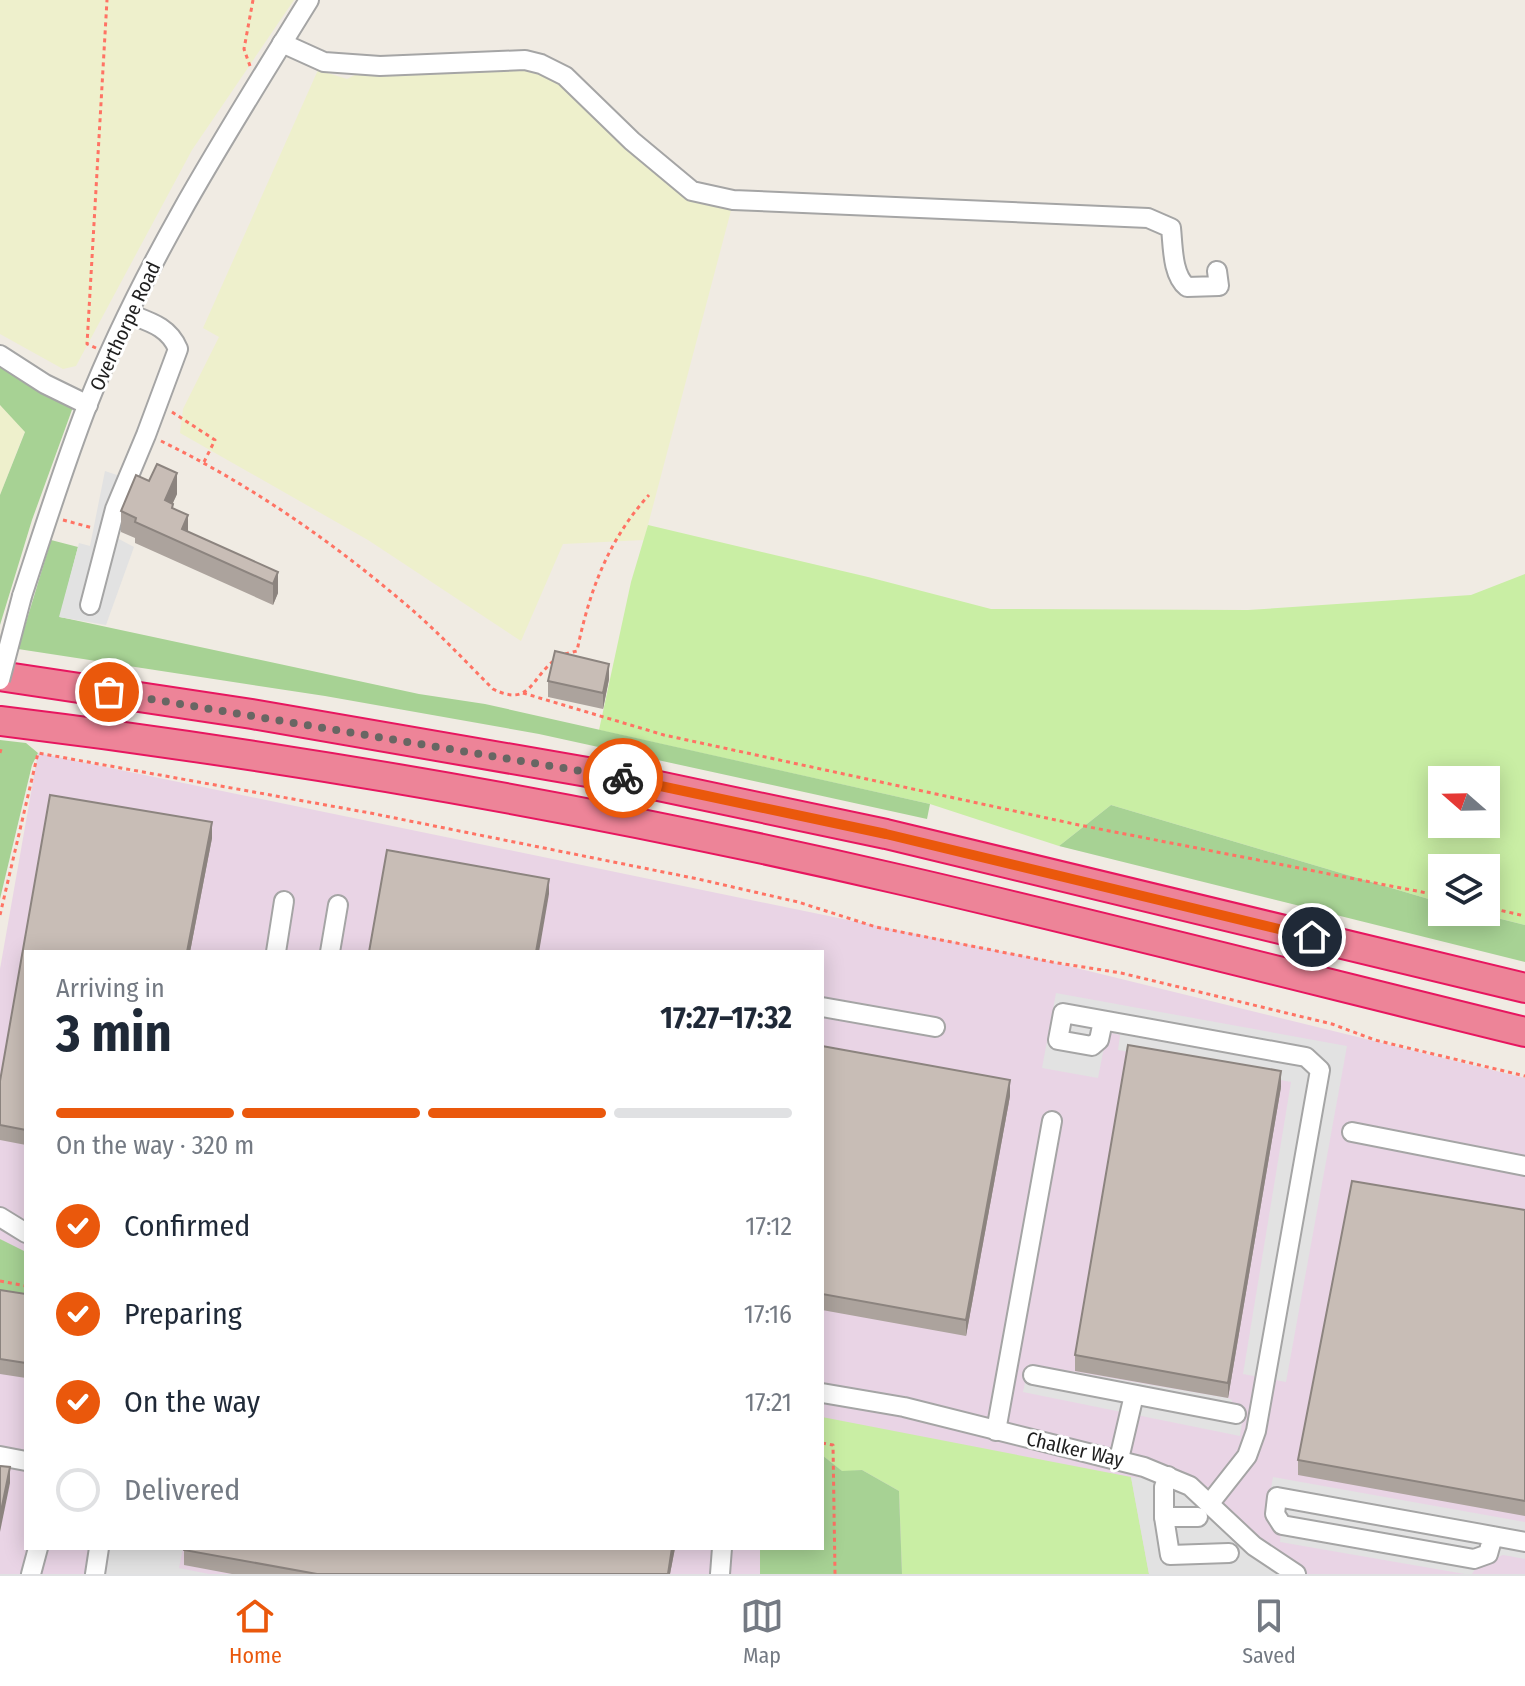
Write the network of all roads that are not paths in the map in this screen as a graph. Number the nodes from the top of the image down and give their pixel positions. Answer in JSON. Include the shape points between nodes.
{"nodes":[{"id":1,"x":309,"y":0,"type":"edge"},
{"id":2,"x":282,"y":43,"type":"junction"},
{"id":3,"x":1217,"y":271,"type":"dead end"},
{"id":4,"x":129,"y":314,"type":"junction"},
{"id":5,"x":0,"y":355,"type":"edge"},
{"id":6,"x":88,"y":405,"type":"junction"},
{"id":7,"x":90,"y":605,"type":"dead end"},
{"id":8,"x":0,"y":678,"type":"edge"},
{"id":9,"x":0,"y":741,"type":"edge"},
{"id":10,"x":284,"y":901,"type":"dead end"},
{"id":11,"x":338,"y":905,"type":"dead end"},
{"id":12,"x":276,"y":950,"type":"edge"},
{"id":13,"x":330,"y":950,"type":"edge"},
{"id":14,"x":1525,"y":988,"type":"edge"},
{"id":15,"x":824,"y":1007,"type":"edge"},
{"id":16,"x":1103,"y":1021,"type":"dead end"},
{"id":17,"x":935,"y":1027,"type":"dead end"},
{"id":18,"x":1525,"y":1032,"type":"edge"},
{"id":19,"x":1052,"y":1121,"type":"dead end"},
{"id":20,"x":1352,"y":1132,"type":"dead end"},
{"id":21,"x":1525,"y":1166,"type":"edge"},
{"id":22,"x":1,"y":1216,"type":"edge"},
{"id":23,"x":24,"y":1232,"type":"edge"},
{"id":24,"x":1033,"y":1375,"type":"dead end"},
{"id":25,"x":824,"y":1393,"type":"edge"},
{"id":26,"x":1134,"y":1395,"type":"junction"},
{"id":27,"x":1236,"y":1414,"type":"dead end"},
{"id":28,"x":996,"y":1431,"type":"junction"},
{"id":29,"x":0,"y":1456,"type":"edge"},
{"id":30,"x":1119,"y":1459,"type":"junction"},
{"id":31,"x":24,"y":1461,"type":"edge"},
{"id":32,"x":1168,"y":1476,"type":"junction"},
{"id":33,"x":1204,"y":1510,"type":"junction"},
{"id":34,"x":1164,"y":1517,"type":"junction"},
{"id":35,"x":1493,"y":1536,"type":"junction"},
{"id":36,"x":1525,"y":1542,"type":"edge"},
{"id":37,"x":37,"y":1550,"type":"edge"},
{"id":38,"x":99,"y":1550,"type":"edge"},
{"id":39,"x":722,"y":1550,"type":"edge"},
{"id":40,"x":1229,"y":1553,"type":"dead end"},
{"id":41,"x":1170,"y":1555,"type":"junction"},
{"id":42,"x":31,"y":1574,"type":"edge"},
{"id":43,"x":95,"y":1574,"type":"edge"},
{"id":44,"x":720,"y":1574,"type":"edge"},
{"id":45,"x":1174,"y":1574,"type":"edge"},
{"id":46,"x":1296,"y":1574,"type":"edge"}],
"edges":[{"from":1,"to":2,"type":"street","name":"Overthorpe Road"},
{"from":2,"to":3,"type":"street","via":[[324,62],[541,64],[565,76],[692,191],[733,200],[1148,218],[1171,228],[1180,282],[1187,287],[1219,286]]},
{"from":2,"to":4,"type":"street","name":"Overthorpe Road","via":[[202,173]]},
{"from":4,"to":6,"type":"street","name":"Overthorpe Road"},
{"from":4,"to":7,"type":"street","via":[[158,325],[178,349],[115,509]]},
{"from":5,"to":6,"type":"street"},
{"from":6,"to":8,"type":"street","name":"Overthorpe Road","bridge":true,"via":[[22,596]]},
{"from":8,"to":14,"type":"highway","via":[[252,714],[616,777],[886,834]]},
{"from":9,"to":18,"type":"highway","via":[[264,756],[658,828],[901,879]]},
{"from":10,"to":12,"type":"street"},
{"from":11,"to":13,"type":"street"},
{"from":15,"to":17,"type":"street"},
{"from":16,"to":33,"type":"street","via":[[1306,1057],[1320,1070],[1256,1431],[1247,1456]]},
{"from":19,"to":28,"type":"street"},
{"from":20,"to":21,"type":"street"},
{"from":22,"to":23,"type":"street"},
{"from":24,"to":26,"type":"street"},
{"from":25,"to":28,"type":"street","name":"Chalker Way"},
{"from":26,"to":27,"type":"street"},
{"from":26,"to":30,"type":"street"},
{"from":28,"to":30,"type":"street","name":"Chalker Way"},
{"from":29,"to":31,"type":"street"},
{"from":30,"to":32,"type":"street","name":"Chalker Way"},
{"from":32,"to":33,"type":"street","name":"Chalker Way","via":[[1190,1486]]},
{"from":32,"to":34,"type":"street"},
{"from":33,"to":34,"type":"street"},
{"from":33,"to":46,"type":"street","name":"Chalker Way"},
{"from":34,"to":41,"type":"street"},
{"from":35,"to":35,"type":"street","via":[[1293,1499],[1277,1497],[1275,1514],[1282,1525],[1474,1559],[1488,1554]]},
{"from":35,"to":36,"type":"street"},
{"from":37,"to":42,"type":"street"},
{"from":38,"to":43,"type":"street"},
{"from":39,"to":44,"type":"street"},
{"from":40,"to":41,"type":"street"},
{"from":41,"to":45,"type":"street"}]}
